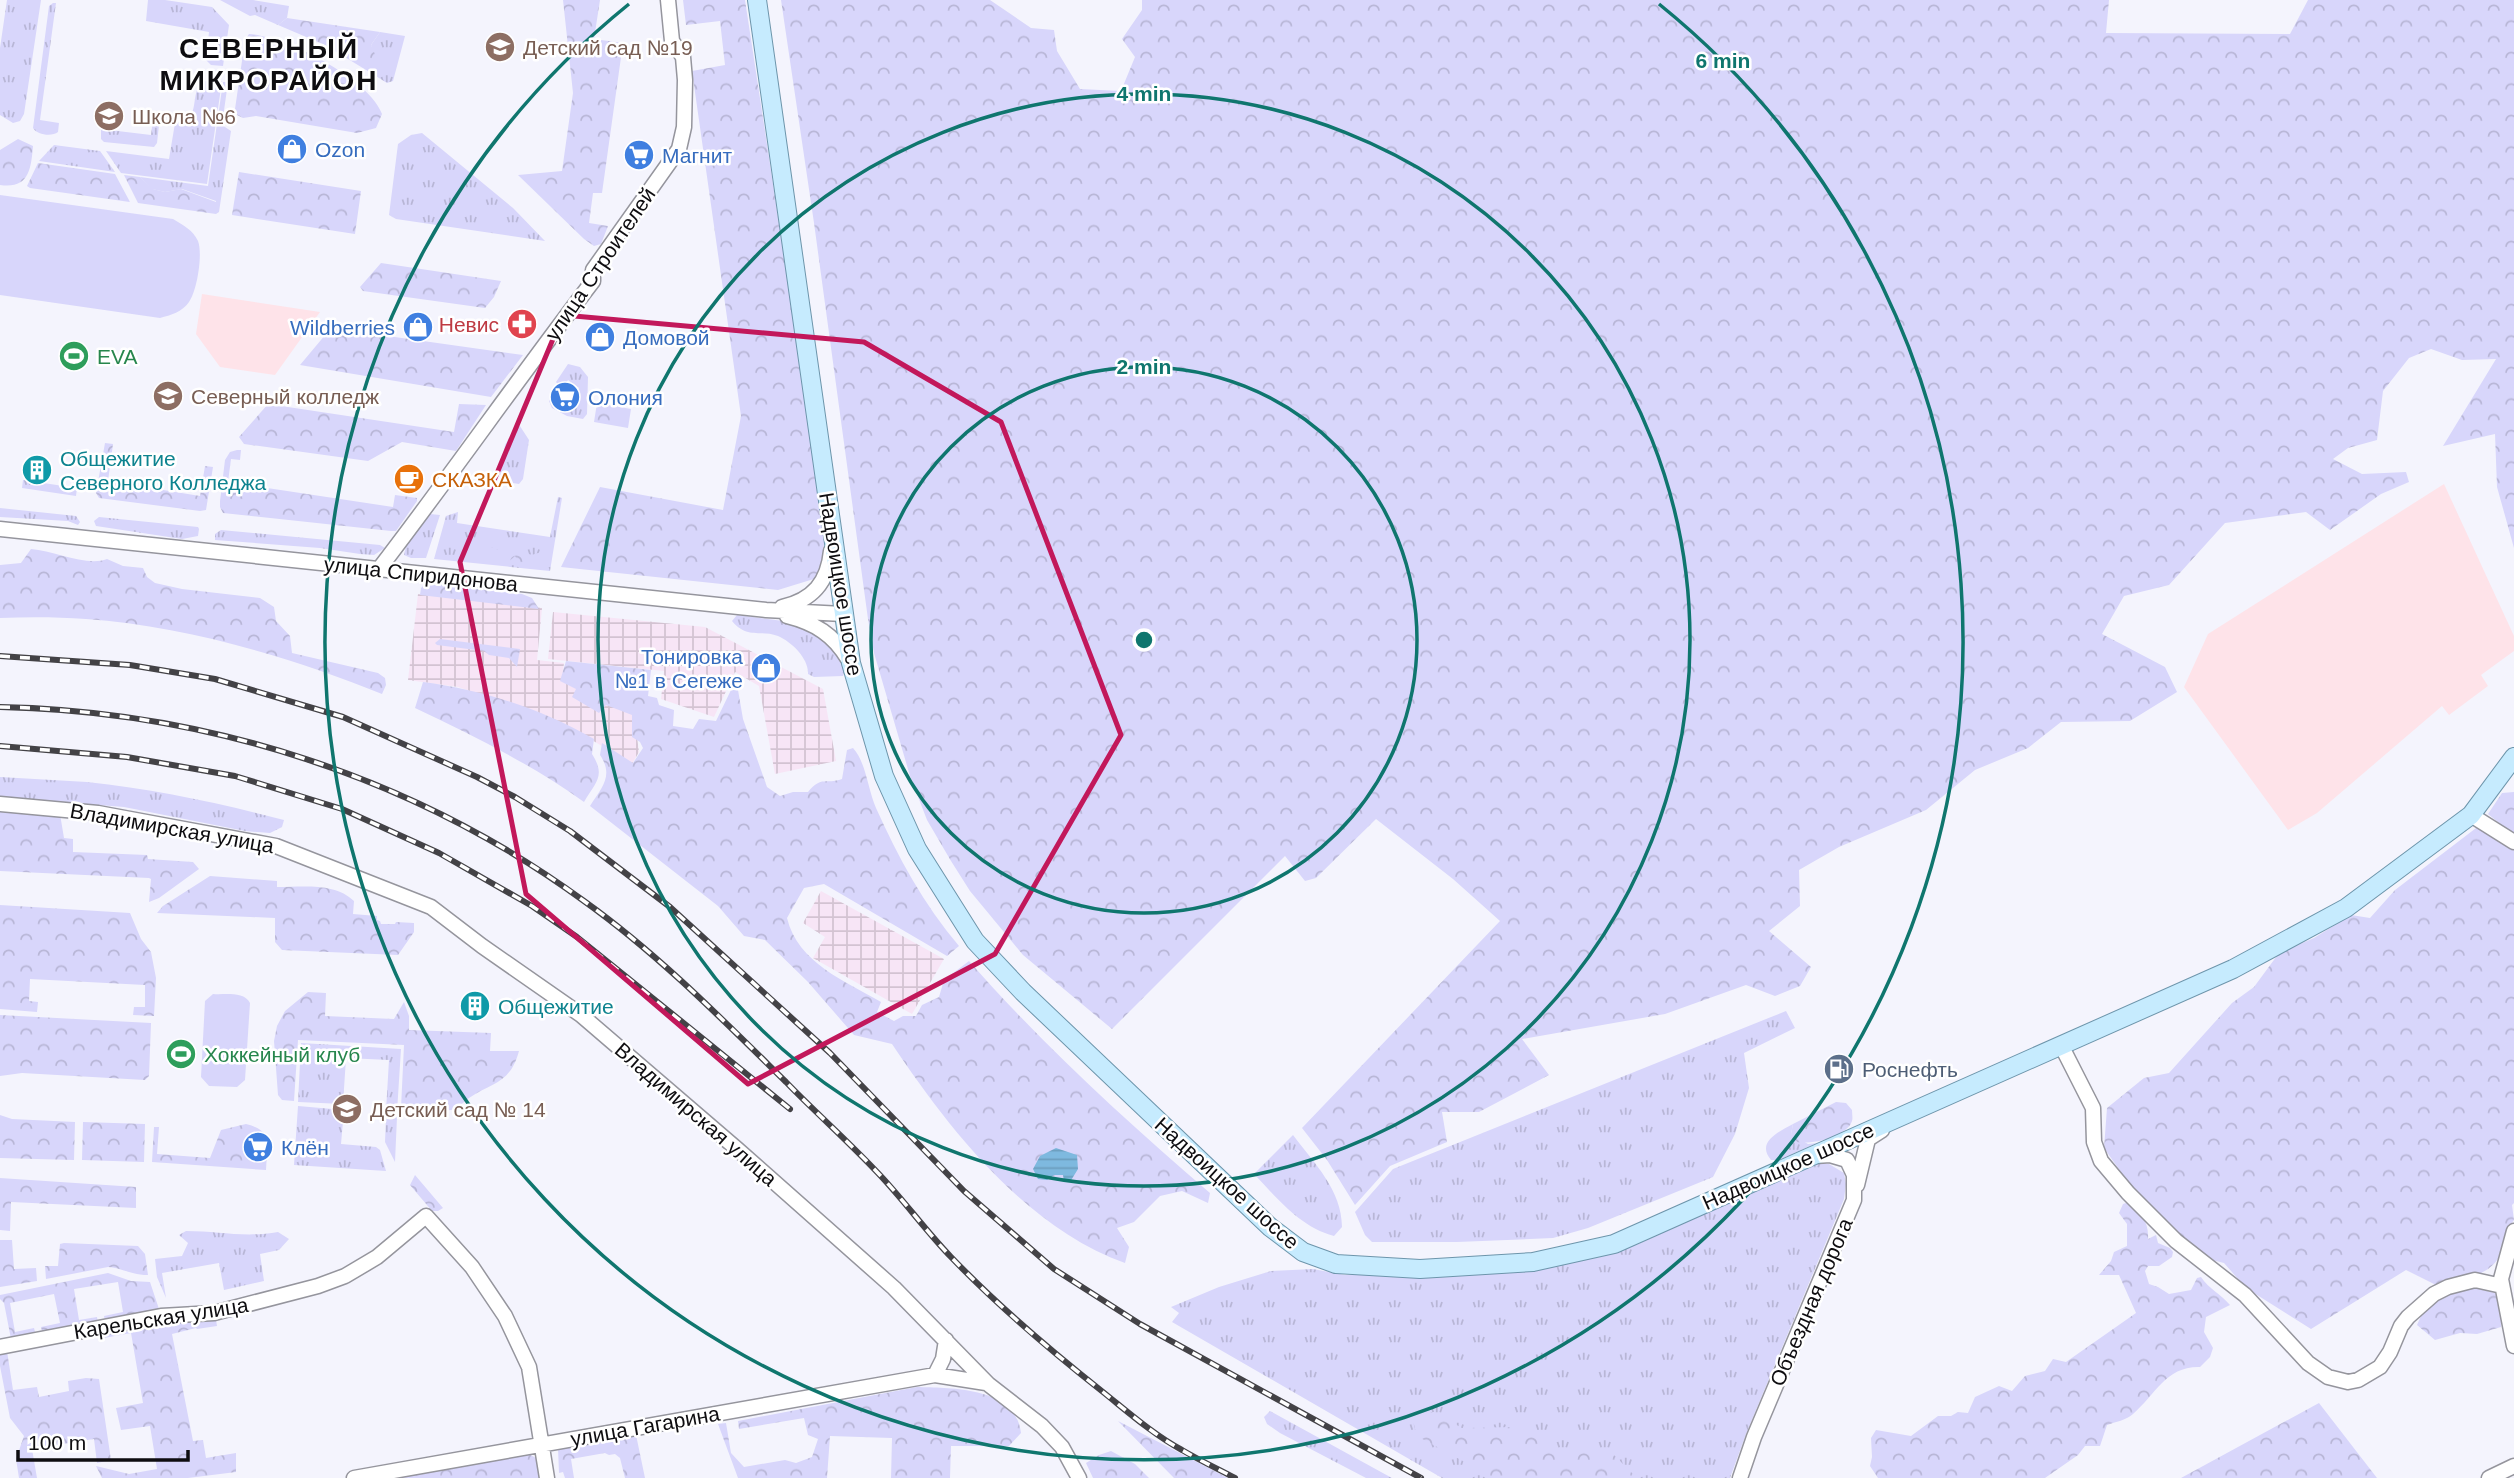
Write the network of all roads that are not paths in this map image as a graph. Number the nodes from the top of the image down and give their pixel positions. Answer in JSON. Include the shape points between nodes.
{"nodes":[{"id":1,"x":668,"y":0,"type":"edge"},
{"id":2,"x":757,"y":0,"type":"edge"},
{"id":3,"x":0,"y":529,"type":"edge"},
{"id":4,"x":831,"y":529,"type":"junction"},
{"id":5,"x":379,"y":569,"type":"junction"},
{"id":6,"x":766,"y":610,"type":"junction"},
{"id":7,"x":843,"y":614,"type":"junction"},
{"id":8,"x":851,"y":663,"type":"junction"},
{"id":9,"x":2514,"y":757,"type":"edge"},
{"id":10,"x":0,"y":804,"type":"edge"},
{"id":11,"x":2471,"y":815,"type":"junction"},
{"id":12,"x":2514,"y":842,"type":"edge"},
{"id":13,"x":2061,"y":1045,"type":"junction"},
{"id":14,"x":1906,"y":1114,"type":"junction"},
{"id":15,"x":1810,"y":1157,"type":"junction"},
{"id":16,"x":1854,"y":1200,"type":"junction"},
{"id":17,"x":2514,"y":1231,"type":"edge"},
{"id":18,"x":2502,"y":1286,"type":"junction"},
{"id":19,"x":946,"y":1340,"type":"junction"},
{"id":20,"x":2514,"y":1346,"type":"edge"},
{"id":21,"x":0,"y":1347,"type":"edge"},
{"id":22,"x":935,"y":1375,"type":"junction"},
{"id":23,"x":988,"y":1384,"type":"junction"},
{"id":24,"x":542,"y":1445,"type":"junction"},
{"id":25,"x":2514,"y":1466,"type":"edge"},
{"id":26,"x":354,"y":1478,"type":"edge"},
{"id":27,"x":547,"y":1478,"type":"edge"},
{"id":28,"x":1079,"y":1478,"type":"edge"},
{"id":29,"x":1740,"y":1478,"type":"edge"},
{"id":30,"x":2489,"y":1478,"type":"edge"}],
"edges":[{"from":1,"to":5,"type":"street","name":"улица Строителей","via":[[672,40],[683,57],[685,80],[679,149],[593,270],[593,281]]},
{"from":2,"to":4,"type":"main road","name":"Надвоицкое шоссе"},
{"from":3,"to":5,"type":"street","name":"улица Спиридонова"},
{"from":4,"to":6,"type":"street","via":[[830,565],[816,592]]},
{"from":4,"to":7,"type":"main road","name":"Надвоицкое шоссе"},
{"from":5,"to":6,"type":"street","name":"улица Спиридонова"},
{"from":6,"to":7,"type":"street","name":"улица Спиридонова"},
{"from":6,"to":8,"type":"street","via":[[821,628]]},
{"from":7,"to":8,"type":"main road","name":"Надвоицкое шоссе"},
{"from":8,"to":15,"type":"main road","name":"Надвоицкое шоссе","via":[[884,776],[917,849],[975,940],[1023,992],[1270,1227],[1303,1252],[1336,1264],[1420,1269],[1533,1262],[1614,1244]]},
{"from":9,"to":11,"type":"main road","name":"Надвоицкое шоссе"},
{"from":10,"to":19,"type":"street","name":"Владимирская улица","via":[[97,813],[276,846],[431,907],[581,1015],[894,1288]]},
{"from":11,"to":12,"type":"street"},
{"from":11,"to":13,"type":"main road","name":"Надвоицкое шоссе","via":[[2346,908],[2233,969]]},
{"from":13,"to":14,"type":"main road","name":"Надвоицкое шоссе"},
{"from":13,"to":18,"type":"street","via":[[2093,1108],[2094,1142],[2101,1161],[2170,1234],[2245,1295],[2308,1363],[2328,1377],[2348,1382],[2380,1367],[2408,1317],[2441,1291],[2475,1280]]},
{"from":14,"to":15,"type":"main road","name":"Надвоицкое шоссе"},
{"from":14,"to":16,"type":"street","via":[[1868,1139]]},
{"from":15,"to":16,"type":"street","name":"Объездная дорога","via":[[1830,1155],[1847,1160],[1854,1175]]},
{"from":16,"to":29,"type":"street","name":"Объездная дорога"},
{"from":17,"to":18,"type":"street"},
{"from":18,"to":20,"type":"street"},
{"from":19,"to":22,"type":"street"},
{"from":19,"to":23,"type":"street","name":"Владимирская улица"},
{"from":21,"to":24,"type":"street","name":"Карельская улица","via":[[161,1316],[214,1313],[318,1286],[377,1257],[426,1216],[472,1267],[505,1316],[529,1367]]},
{"from":22,"to":23,"type":"street","name":"улица Гагарина"},
{"from":22,"to":24,"type":"street","name":"улица Гагарина"},
{"from":23,"to":28,"type":"street","name":"Владимирская улица","via":[[1042,1426],[1062,1447]]},
{"from":24,"to":26,"type":"street","name":"улица Гагарина"},
{"from":24,"to":27,"type":"street"},
{"from":25,"to":30,"type":"street"}]}
